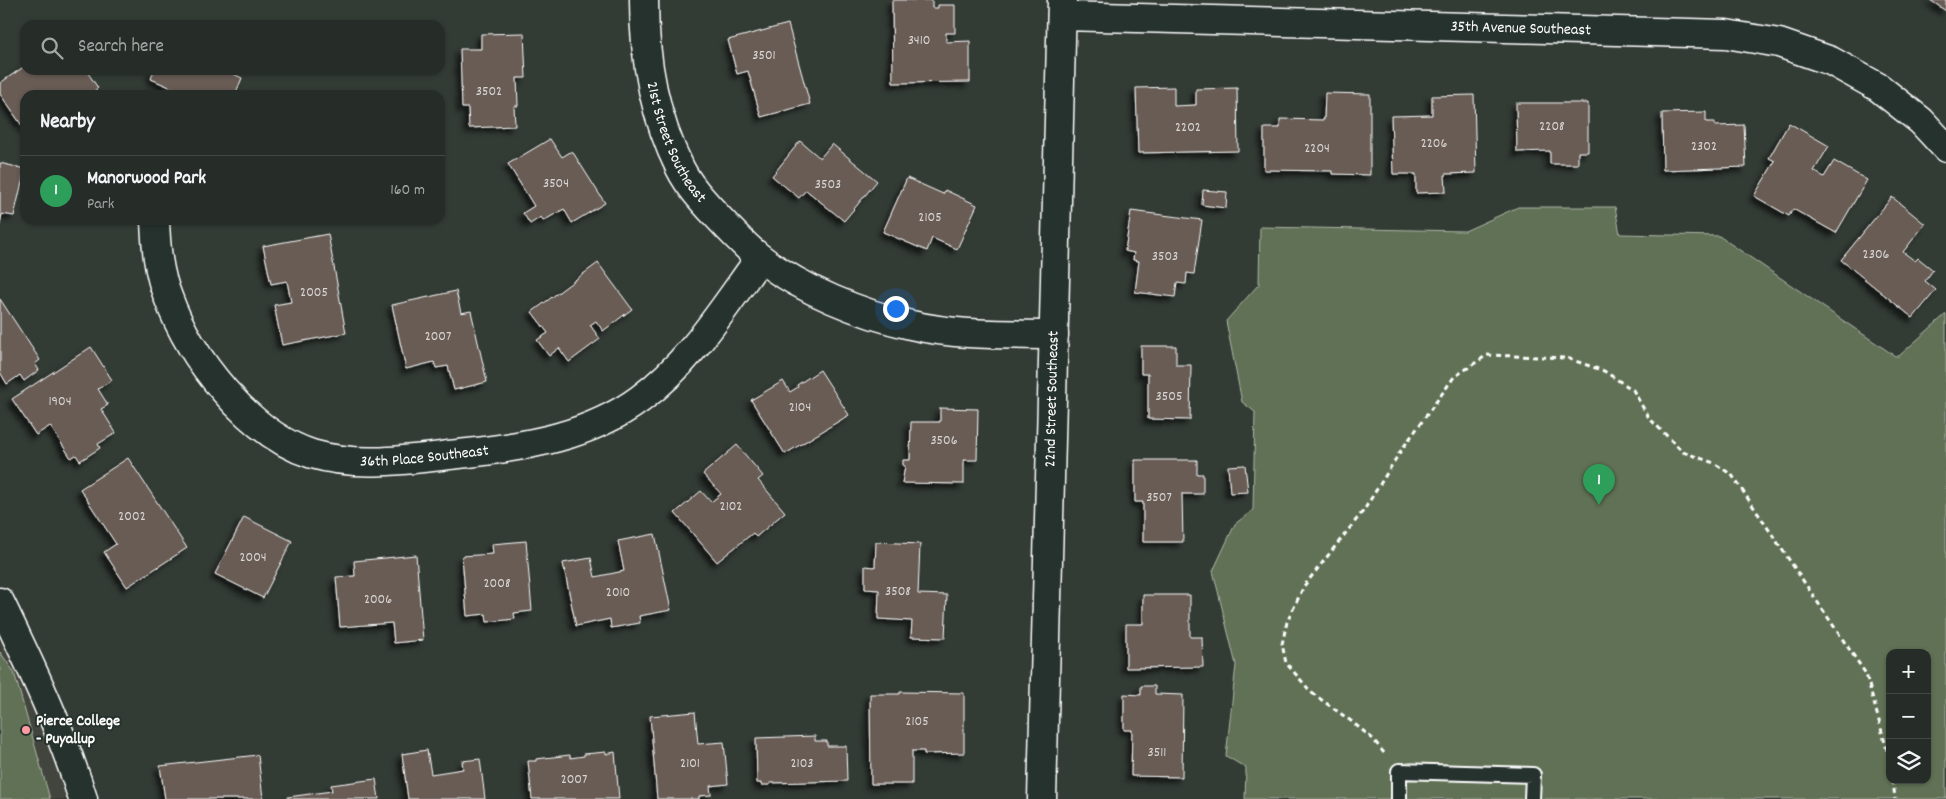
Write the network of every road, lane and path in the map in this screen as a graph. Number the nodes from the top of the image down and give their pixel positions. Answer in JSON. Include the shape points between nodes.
{"nodes":[{"id":1,"x":644,"y":0,"type":"edge"},
{"id":2,"x":1062,"y":8,"type":"edge"},
{"id":3,"x":1946,"y":148,"type":"edge"},
{"id":4,"x":155,"y":225,"type":"edge"},
{"id":5,"x":760,"y":258,"type":"junction"},
{"id":6,"x":1054,"y":335,"type":"junction"},
{"id":7,"x":0,"y":602,"type":"edge"},
{"id":8,"x":1886,"y":746,"type":"edge"},
{"id":9,"x":1399,"y":772,"type":"junction"},
{"id":10,"x":1893,"y":784,"type":"edge"},
{"id":11,"x":83,"y":799,"type":"edge"},
{"id":12,"x":1042,"y":799,"type":"edge"},
{"id":13,"x":1398,"y":799,"type":"edge"},
{"id":14,"x":1532,"y":799,"type":"edge"},
{"id":15,"x":1895,"y":799,"type":"edge"}],
"edges":[{"from":1,"to":5,"type":"street","name":"21st Street Southeast","via":[[646,54],[651,83],[678,163],[699,196]]},
{"from":2,"to":3,"type":"street","name":"35th Avenue Southeast","via":[[1726,34],[1779,43],[1831,61],[1878,87],[1921,121]]},
{"from":2,"to":6,"type":"street","name":"22nd Street Southeast"},
{"from":4,"to":5,"type":"street","name":"36th Place Southeast","via":[[157,255],[168,297],[182,328],[236,403],[258,424],[287,443],[312,454],[368,463],[546,442],[606,419],[640,400],[678,366]]},
{"from":5,"to":6,"type":"street","name":"21st Street Southeast","via":[[833,298],[872,314],[912,325],[976,334]]},
{"from":6,"to":12,"type":"street","name":"22nd Street Southeast"},
{"from":7,"to":11,"type":"street","via":[[30,662]]},
{"from":8,"to":9,"type":"path","via":[[1866,674],[1732,475],[1714,463],[1683,452],[1649,418],[1632,390],[1604,371],[1567,358],[1488,356],[1454,376],[1364,510],[1304,586],[1287,622],[1282,644],[1286,663],[1312,693],[1373,739]]},
{"from":9,"to":13,"type":"lane"},
{"from":9,"to":14,"type":"lane","via":[[1533,775]]},
{"from":10,"to":15,"type":"path"}]}
